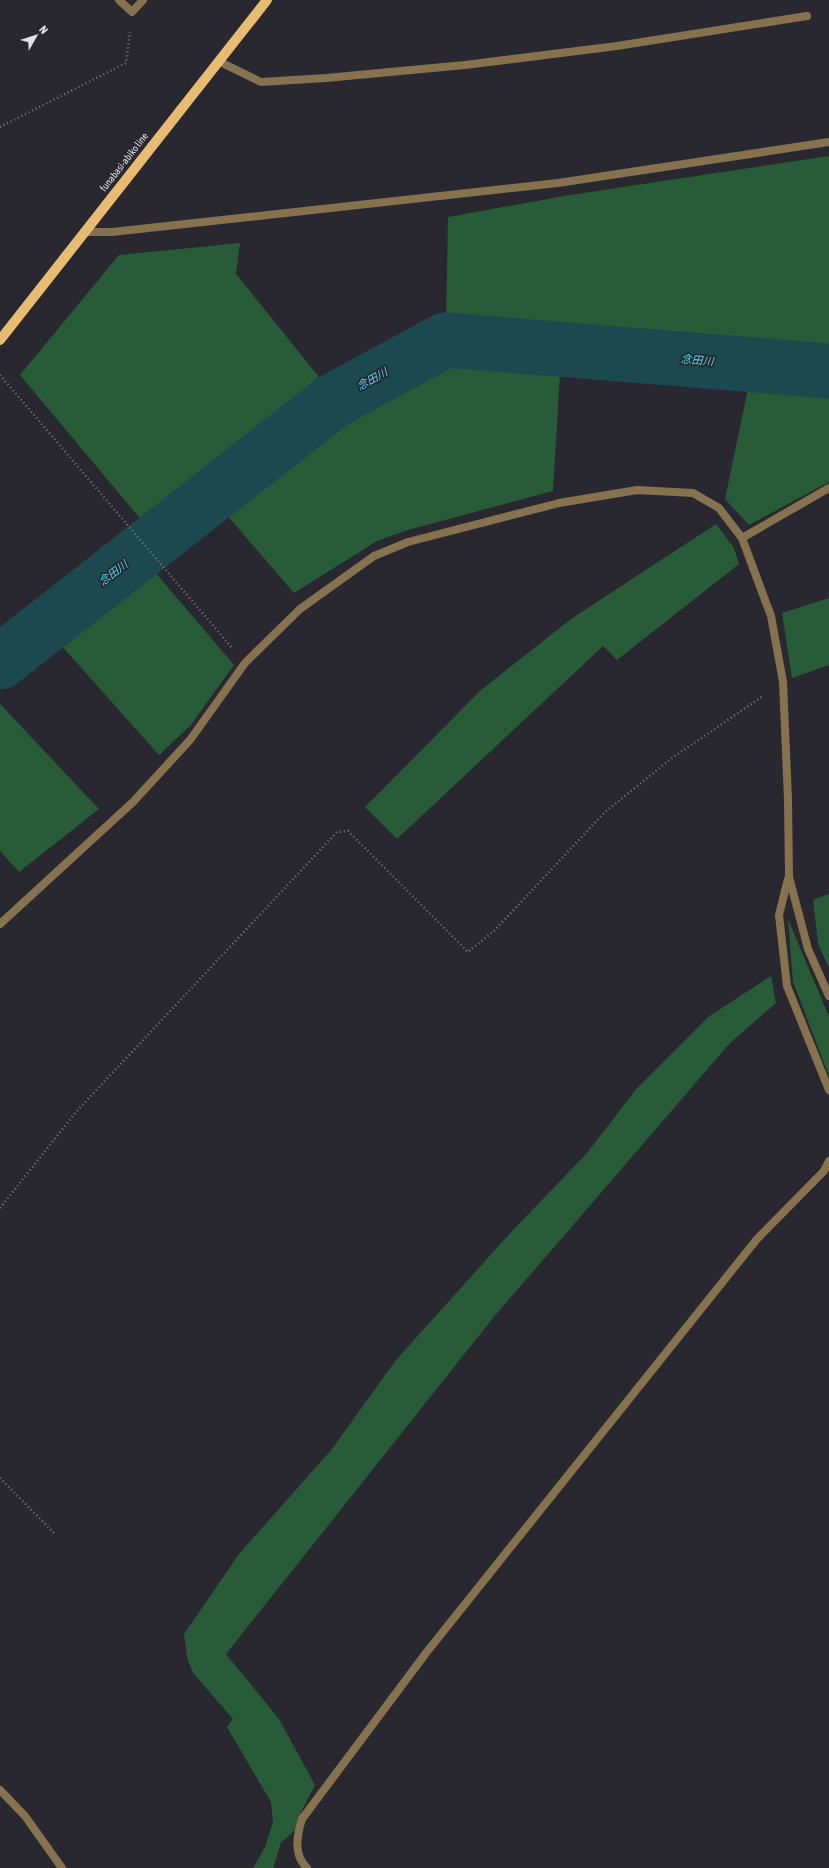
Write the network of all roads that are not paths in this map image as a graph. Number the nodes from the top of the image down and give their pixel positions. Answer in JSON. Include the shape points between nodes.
{"nodes":[{"id":1,"x":119,"y":0,"type":"edge"},
{"id":2,"x":143,"y":0,"type":"edge"},
{"id":3,"x":267,"y":0,"type":"edge"},
{"id":4,"x":807,"y":16,"type":"dead end"},
{"id":5,"x":218,"y":61,"type":"junction"},
{"id":6,"x":829,"y":142,"type":"edge"},
{"id":7,"x":84,"y":232,"type":"junction"},
{"id":8,"x":0,"y":340,"type":"edge"},
{"id":9,"x":829,"y":488,"type":"edge"},
{"id":10,"x":742,"y":538,"type":"junction"},
{"id":11,"x":789,"y":877,"type":"junction"},
{"id":12,"x":0,"y":924,"type":"edge"},
{"id":13,"x":829,"y":996,"type":"edge"},
{"id":14,"x":829,"y":1090,"type":"edge"},
{"id":15,"x":829,"y":1161,"type":"edge"},
{"id":16,"x":0,"y":1790,"type":"edge"},
{"id":17,"x":62,"y":1868,"type":"edge"},
{"id":18,"x":307,"y":1868,"type":"edge"}],
"edges":[{"from":1,"to":2,"type":"street","via":[[132,12]]},
{"from":3,"to":5,"type":"main road","name":"funabasi-abiko line"},
{"from":4,"to":5,"type":"street","via":[[610,47],[465,65],[326,78],[261,82]]},
{"from":5,"to":7,"type":"main road","name":"funabasi-abiko line"},
{"from":6,"to":7,"type":"street","via":[[558,183],[120,231]]},
{"from":7,"to":8,"type":"main road","name":"funabasi-abiko line"},
{"from":9,"to":10,"type":"street"},
{"from":10,"to":11,"type":"street","via":[[771,616],[783,682]]},
{"from":10,"to":12,"type":"street","via":[[719,508],[693,493],[637,490],[551,505],[408,542],[374,556],[300,609],[244,663],[190,740],[133,802]]},
{"from":11,"to":13,"type":"street","via":[[808,949]]},
{"from":11,"to":14,"type":"street","via":[[779,915],[787,986]]},
{"from":15,"to":18,"type":"street","via":[[824,1171],[757,1239],[577,1463],[431,1647],[302,1819],[297,1838],[300,1862]]},
{"from":16,"to":17,"type":"street","via":[[25,1816]]}]}
